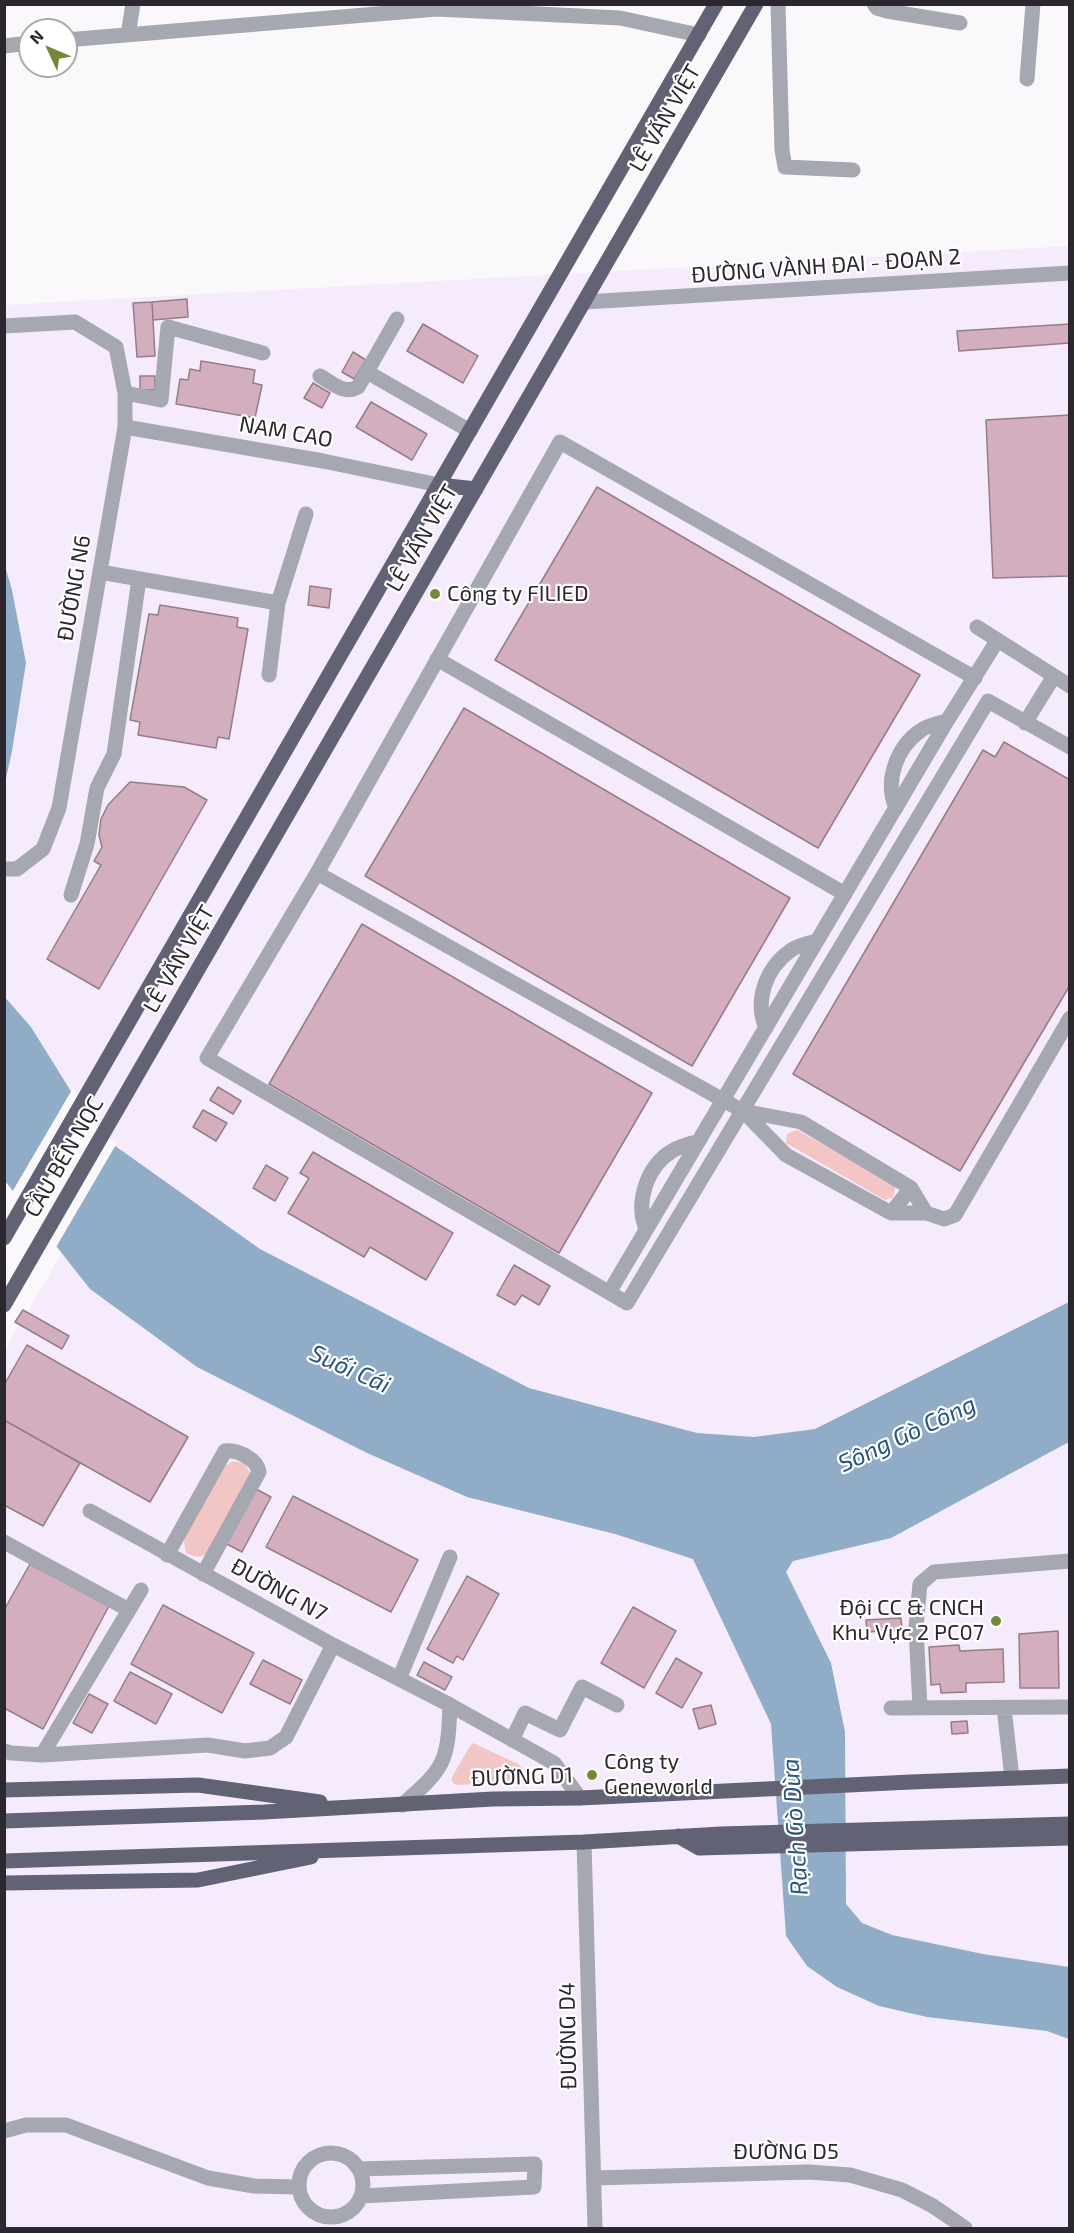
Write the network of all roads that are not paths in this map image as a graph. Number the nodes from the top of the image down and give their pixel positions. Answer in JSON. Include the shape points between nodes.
{"nodes":[{"id":1,"x":133,"y":4,"type":"edge"},
{"id":2,"x":716,"y":4,"type":"edge"},
{"id":3,"x":756,"y":4,"type":"edge"},
{"id":4,"x":778,"y":4,"type":"edge"},
{"id":5,"x":874,"y":4,"type":"edge"},
{"id":6,"x":1033,"y":4,"type":"edge"},
{"id":7,"x":437,"y":7,"type":"edge"},
{"id":8,"x":960,"y":23,"type":"dead end"},
{"id":9,"x":128,"y":35,"type":"junction"},
{"id":10,"x":699,"y":35,"type":"junction"},
{"id":11,"x":78,"y":39,"type":"edge"},
{"id":12,"x":1027,"y":79,"type":"dead end"},
{"id":13,"x":853,"y":170,"type":"dead end"},
{"id":14,"x":1070,"y":273,"type":"edge"},
{"id":15,"x":585,"y":302,"type":"junction"},
{"id":16,"x":397,"y":319,"type":"dead end"},
{"id":17,"x":4,"y":326,"type":"edge"},
{"id":18,"x":263,"y":352,"type":"dead end"},
{"id":19,"x":367,"y":372,"type":"junction"},
{"id":20,"x":320,"y":376,"type":"dead end"},
{"id":21,"x":125,"y":393,"type":"junction"},
{"id":22,"x":124,"y":427,"type":"junction"},
{"id":23,"x":470,"y":431,"type":"junction"},
{"id":24,"x":439,"y":485,"type":"junction"},
{"id":25,"x":476,"y":489,"type":"junction"},
{"id":26,"x":306,"y":514,"type":"dead end"},
{"id":27,"x":100,"y":572,"type":"junction"},
{"id":28,"x":140,"y":579,"type":"junction"},
{"id":29,"x":278,"y":603,"type":"junction"},
{"id":30,"x":977,"y":627,"type":"dead end"},
{"id":31,"x":997,"y":641,"type":"junction"},
{"id":32,"x":437,"y":660,"type":"junction"},
{"id":33,"x":269,"y":675,"type":"dead end"},
{"id":34,"x":1054,"y":676,"type":"junction"},
{"id":35,"x":975,"y":678,"type":"junction"},
{"id":36,"x":1070,"y":686,"type":"edge"},
{"id":37,"x":947,"y":721,"type":"junction"},
{"id":38,"x":1024,"y":723,"type":"junction"},
{"id":39,"x":1070,"y":747,"type":"edge"},
{"id":40,"x":896,"y":808,"type":"junction"},
{"id":41,"x":11,"y":869,"type":"edge"},
{"id":42,"x":317,"y":873,"type":"junction"},
{"id":43,"x":845,"y":894,"type":"junction"},
{"id":44,"x":71,"y":895,"type":"dead end"},
{"id":45,"x":817,"y":941,"type":"junction"},
{"id":46,"x":1070,"y":1018,"type":"edge"},
{"id":47,"x":765,"y":1028,"type":"junction"},
{"id":48,"x":97,"y":1078,"type":"joint"},
{"id":49,"x":127,"y":1095,"type":"joint"},
{"id":50,"x":723,"y":1100,"type":"junction"},
{"id":51,"x":743,"y":1111,"type":"junction"},
{"id":52,"x":699,"y":1141,"type":"junction"},
{"id":53,"x":911,"y":1188,"type":"junction"},
{"id":54,"x":891,"y":1213,"type":"junction"},
{"id":55,"x":926,"y":1213,"type":"junction"},
{"id":56,"x":646,"y":1229,"type":"junction"},
{"id":57,"x":4,"y":1238,"type":"edge"},
{"id":58,"x":610,"y":1291,"type":"junction"},
{"id":59,"x":4,"y":1305,"type":"edge"},
{"id":60,"x":90,"y":1511,"type":"dead end"},
{"id":61,"x":4,"y":1542,"type":"edge"},
{"id":62,"x":167,"y":1555,"type":"junction"},
{"id":63,"x":450,"y":1557,"type":"dead end"},
{"id":64,"x":1070,"y":1561,"type":"edge"},
{"id":65,"x":203,"y":1574,"type":"junction"},
{"id":66,"x":141,"y":1590,"type":"dead end"},
{"id":67,"x":129,"y":1610,"type":"junction"},
{"id":68,"x":333,"y":1645,"type":"junction"},
{"id":69,"x":399,"y":1679,"type":"junction"},
{"id":70,"x":450,"y":1705,"type":"junction"},
{"id":71,"x":617,"y":1706,"type":"dead end"},
{"id":72,"x":1070,"y":1707,"type":"edge"},
{"id":73,"x":891,"y":1708,"type":"dead end"},
{"id":74,"x":920,"y":1708,"type":"junction"},
{"id":75,"x":1004,"y":1708,"type":"junction"},
{"id":76,"x":512,"y":1740,"type":"junction"},
{"id":77,"x":4,"y":1751,"type":"edge"},
{"id":78,"x":42,"y":1755,"type":"junction"},
{"id":79,"x":1070,"y":1776,"type":"edge"},
{"id":80,"x":1012,"y":1778,"type":"junction"},
{"id":81,"x":4,"y":1790,"type":"edge"},
{"id":82,"x":580,"y":1798,"type":"junction"},
{"id":83,"x":402,"y":1805,"type":"junction"},
{"id":84,"x":349,"y":1807,"type":"junction"},
{"id":85,"x":4,"y":1821,"type":"edge"},
{"id":86,"x":1070,"y":1824,"type":"edge"},
{"id":87,"x":908,"y":1836,"type":"junction"},
{"id":88,"x":1070,"y":1838,"type":"edge"},
{"id":89,"x":584,"y":1842,"type":"junction"},
{"id":90,"x":353,"y":1849,"type":"junction"},
{"id":91,"x":4,"y":1861,"type":"edge"},
{"id":92,"x":4,"y":1883,"type":"edge"},
{"id":93,"x":4,"y":2131,"type":"edge"},
{"id":94,"x":358,"y":2169,"type":"junction"},
{"id":95,"x":594,"y":2178,"type":"junction"},
{"id":96,"x":299,"y":2187,"type":"junction"},
{"id":97,"x":361,"y":2196,"type":"junction"},
{"id":98,"x":333,"y":2223,"type":"edge"},
{"id":99,"x":595,"y":2229,"type":"edge"},
{"id":100,"x":965,"y":2229,"type":"edge"}],
"edges":[{"from":1,"to":9,"type":"street"},
{"from":2,"to":10,"type":"main road","name":"LÊ VĂN VIỆT"},
{"from":3,"to":15,"type":"main road","name":"LÊ VĂN VIỆT"},
{"from":4,"to":13,"type":"street","via":[[785,167]]},
{"from":5,"to":8,"type":"street","via":[[887,11]]},
{"from":6,"to":12,"type":"street"},
{"from":7,"to":9,"type":"street"},
{"from":7,"to":10,"type":"street","via":[[620,18]]},
{"from":9,"to":11,"type":"street"},
{"from":10,"to":23,"type":"main road","name":"LÊ VĂN VIỆT"},
{"from":14,"to":15,"type":"street","name":"ĐƯỜNG VÀNH ĐAI - ĐOẠN 2"},
{"from":15,"to":25,"type":"main road","name":"LÊ VĂN VIỆT"},
{"from":16,"to":19,"type":"street"},
{"from":17,"to":21,"type":"street","name":"ĐƯỜNG N6","via":[[75,322],[116,347]]},
{"from":18,"to":21,"type":"street","via":[[168,327],[161,400]]},
{"from":19,"to":20,"type":"street","via":[[358,387],[348,390]]},
{"from":19,"to":23,"type":"street"},
{"from":21,"to":22,"type":"street","name":"ĐƯỜNG N6"},
{"from":22,"to":24,"type":"street","name":"NAM CAO"},
{"from":22,"to":27,"type":"street","name":"ĐƯỜNG N6"},
{"from":23,"to":24,"type":"main road","name":"LÊ VĂN VIỆT"},
{"from":24,"to":25,"type":"main road"},
{"from":24,"to":48,"type":"main road","name":"LÊ VĂN VIỆT"},
{"from":25,"to":49,"type":"main road","name":"LÊ VĂN VIỆT"},
{"from":26,"to":29,"type":"street"},
{"from":27,"to":28,"type":"street"},
{"from":27,"to":41,"type":"street","name":"ĐƯỜNG N6","via":[[59,808],[43,849]]},
{"from":28,"to":29,"type":"street"},
{"from":28,"to":44,"type":"street","via":[[114,754],[97,788],[87,844]]},
{"from":29,"to":33,"type":"street"},
{"from":30,"to":31,"type":"street"},
{"from":31,"to":34,"type":"street"},
{"from":31,"to":35,"type":"street"},
{"from":32,"to":35,"type":"street","via":[[560,442]]},
{"from":32,"to":42,"type":"street"},
{"from":32,"to":43,"type":"street"},
{"from":34,"to":36,"type":"street"},
{"from":34,"to":38,"type":"street"},
{"from":35,"to":37,"type":"street"},
{"from":37,"to":40,"type":"street"},
{"from":37,"to":40,"type":"street","via":[[921,730],[902,751],[891,785]]},
{"from":38,"to":39,"type":"street"},
{"from":38,"to":51,"type":"street","via":[[988,702]]},
{"from":40,"to":43,"type":"street"},
{"from":42,"to":50,"type":"street"},
{"from":42,"to":58,"type":"street","via":[[207,1058]]},
{"from":43,"to":45,"type":"street"},
{"from":45,"to":47,"type":"street"},
{"from":45,"to":47,"type":"street","via":[[791,950],[771,971],[760,1005]]},
{"from":46,"to":55,"type":"street","via":[[955,1215],[944,1219]]},
{"from":47,"to":50,"type":"street"},
{"from":48,"to":57,"type":"main road","name":"CẦU BẾN NỌC"},
{"from":49,"to":59,"type":"main road","name":"CẦU BẾN NỌC"},
{"from":50,"to":51,"type":"street"},
{"from":50,"to":52,"type":"street"},
{"from":51,"to":53,"type":"street","via":[[801,1122]]},
{"from":51,"to":54,"type":"street","via":[[786,1155]]},
{"from":51,"to":58,"type":"street","via":[[627,1303]]},
{"from":52,"to":56,"type":"street"},
{"from":52,"to":56,"type":"street","via":[[671,1151],[652,1171],[641,1206]]},
{"from":53,"to":54,"type":"street"},
{"from":53,"to":55,"type":"street"},
{"from":54,"to":55,"type":"street"},
{"from":56,"to":58,"type":"street"},
{"from":60,"to":62,"type":"street","name":"ĐƯỜNG N7"},
{"from":61,"to":67,"type":"street"},
{"from":62,"to":65,"type":"street","name":"ĐƯỜNG N7"},
{"from":62,"to":65,"type":"street","via":[[225,1451],[239,1452],[259,1472]]},
{"from":63,"to":69,"type":"street"},
{"from":64,"to":74,"type":"street","via":[[934,1572],[920,1584],[916,1627]]},
{"from":65,"to":68,"type":"street","name":"ĐƯỜNG N7"},
{"from":66,"to":67,"type":"street"},
{"from":67,"to":78,"type":"street"},
{"from":68,"to":69,"type":"street","name":"ĐƯỜNG N7"},
{"from":68,"to":78,"type":"street","via":[[286,1737],[270,1748],[245,1751],[208,1745]]},
{"from":69,"to":70,"type":"street","name":"ĐƯỜNG N7"},
{"from":70,"to":76,"type":"street","name":"ĐƯỜNG N7"},
{"from":70,"to":83,"type":"street","via":[[444,1758],[432,1779]]},
{"from":71,"to":76,"type":"street","via":[[582,1687],[560,1730],[525,1713]]},
{"from":72,"to":75,"type":"street"},
{"from":73,"to":74,"type":"street"},
{"from":74,"to":75,"type":"street"},
{"from":75,"to":80,"type":"street"},
{"from":76,"to":82,"type":"street","name":"ĐƯỜNG N7","via":[[554,1763]]},
{"from":77,"to":78,"type":"street"},
{"from":79,"to":80,"type":"main road","name":"ĐƯỜNG D1"},
{"from":80,"to":82,"type":"main road","name":"ĐƯỜNG D1"},
{"from":81,"to":84,"type":"main road","via":[[198,1785]]},
{"from":82,"to":83,"type":"main road","name":"ĐƯỜNG D1"},
{"from":83,"to":84,"type":"main road","name":"ĐƯỜNG D1"},
{"from":84,"to":85,"type":"main road","name":"ĐƯỜNG D1"},
{"from":86,"to":87,"type":"main road"},
{"from":87,"to":88,"type":"main road"},
{"from":87,"to":89,"type":"main road","via":[[721,1841],[678,1836]]},
{"from":89,"to":90,"type":"main road"},
{"from":89,"to":95,"type":"street","name":"ĐƯỜNG D4"},
{"from":90,"to":91,"type":"main road"},
{"from":90,"to":92,"type":"main road","via":[[198,1880]]},
{"from":93,"to":96,"type":"street","via":[[26,2125],[66,2125],[208,2178],[254,2186]]},
{"from":94,"to":96,"type":"street","via":[[337,2153],[319,2155],[305,2167]]},
{"from":94,"to":97,"type":"street"},
{"from":94,"to":97,"type":"street","via":[[535,2164],[534,2187]]},
{"from":95,"to":99,"type":"street","name":"ĐƯỜNG D4"},
{"from":95,"to":100,"type":"street","name":"ĐƯỜNG D5","via":[[808,2172],[850,2175],[902,2190]]},
{"from":96,"to":98,"type":"street","via":[[308,2208]]},
{"from":97,"to":98,"type":"street"}]}
